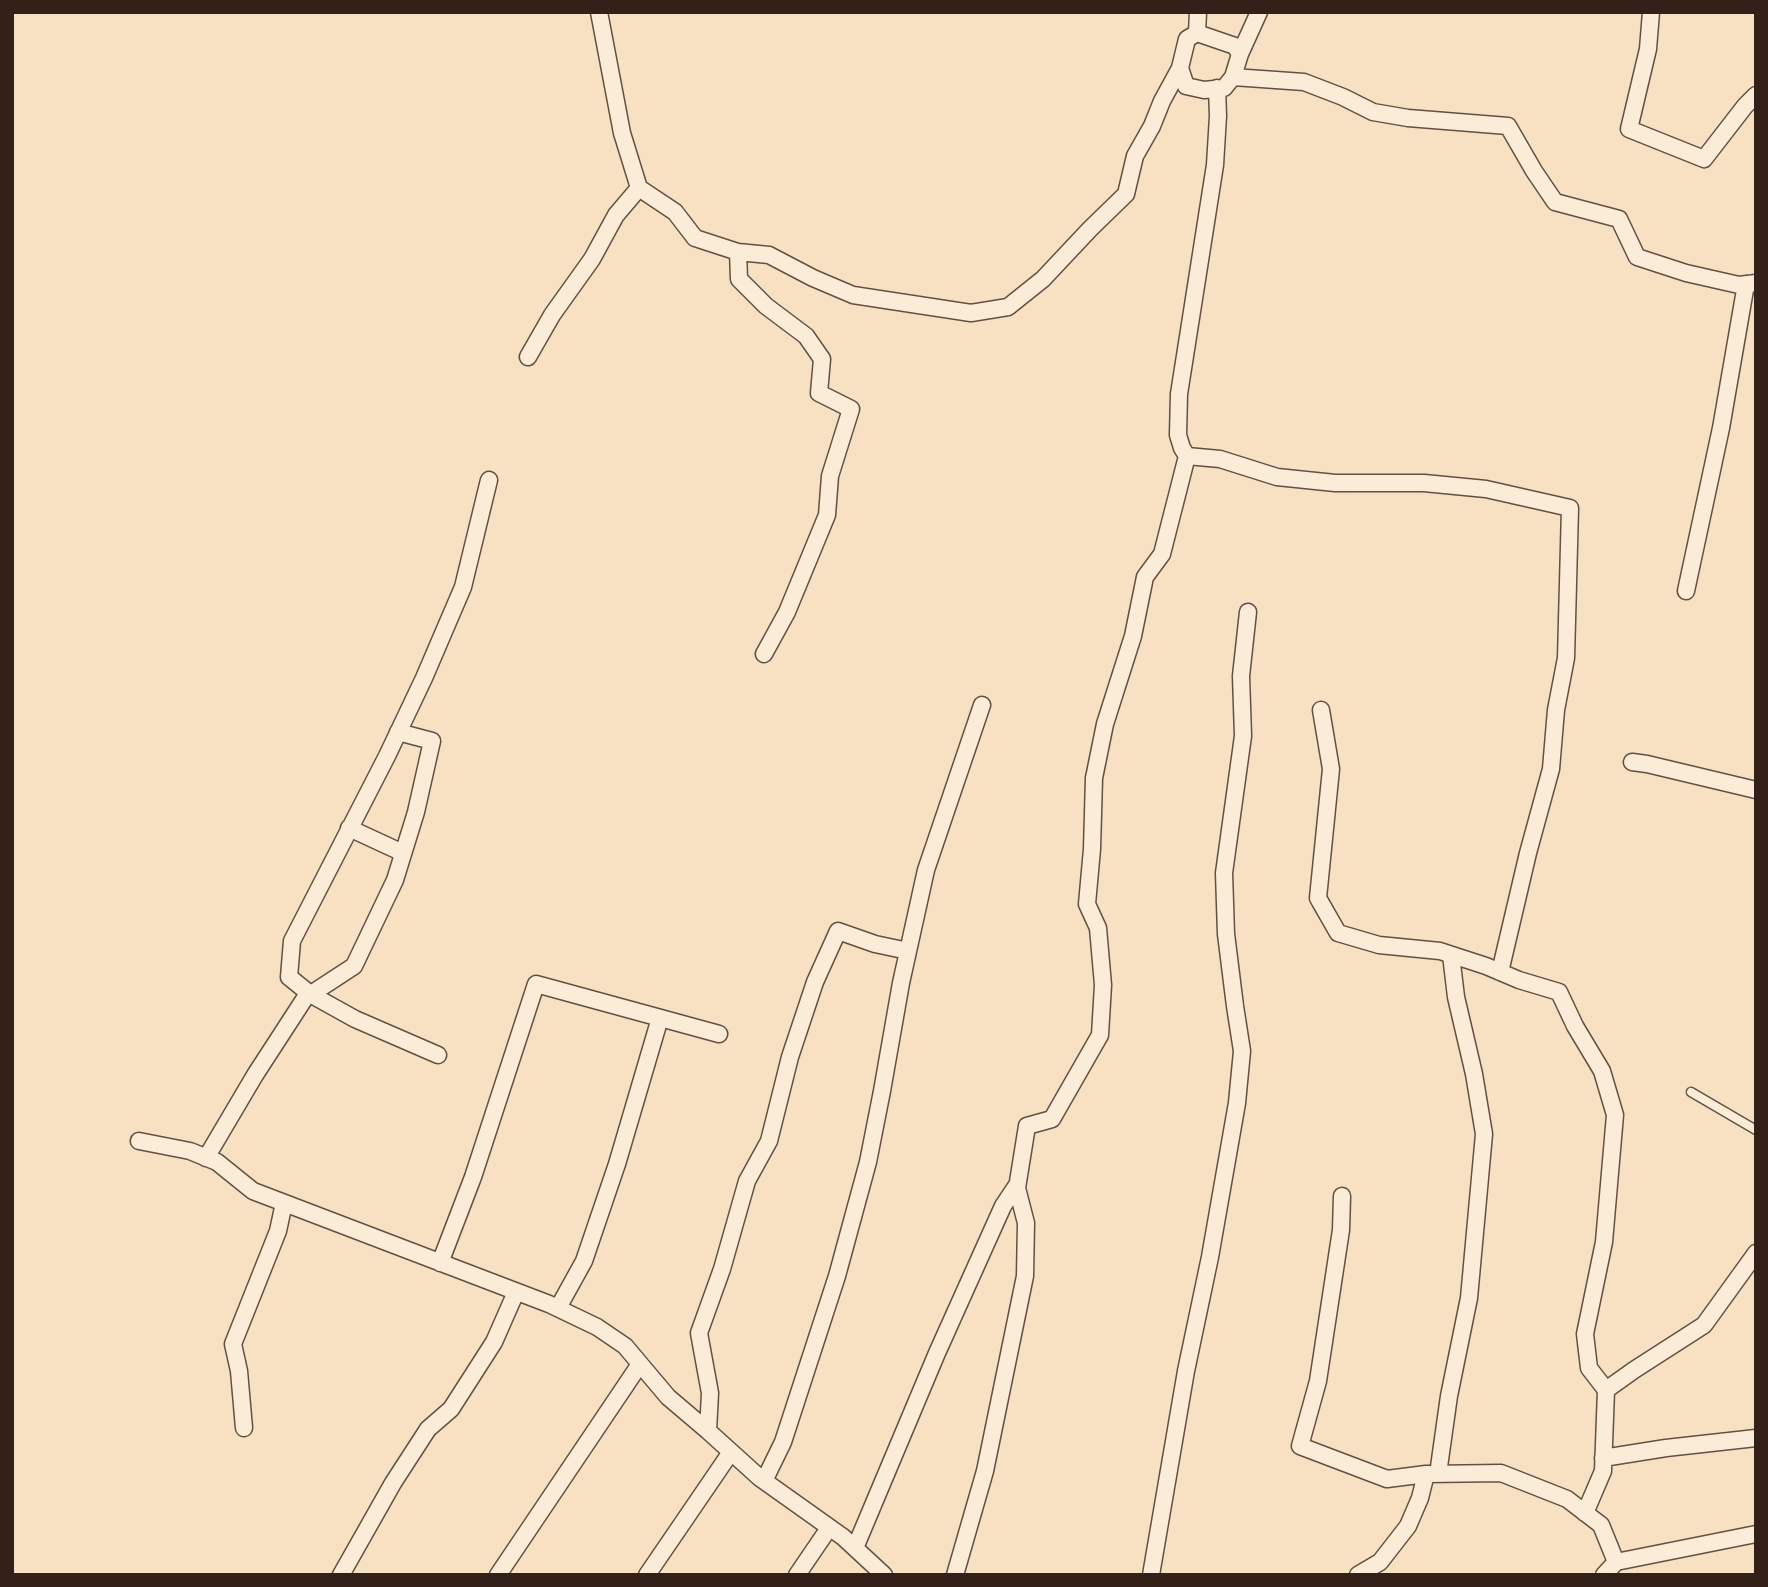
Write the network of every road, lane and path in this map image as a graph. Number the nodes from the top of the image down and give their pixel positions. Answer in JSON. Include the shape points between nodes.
{"nodes":[{"id":1,"x":599,"y":12,"type":"edge"},
{"id":2,"x":1198,"y":12,"type":"edge"},
{"id":3,"x":1259,"y":12,"type":"edge"},
{"id":4,"x":1651,"y":12,"type":"edge"},
{"id":5,"x":1197,"y":33,"type":"junction"},
{"id":6,"x":1240,"y":54,"type":"junction"},
{"id":7,"x":1180,"y":68,"type":"junction"},
{"id":8,"x":1233,"y":77,"type":"junction"},
{"id":9,"x":1217,"y":88,"type":"junction"},
{"id":10,"x":1756,"y":95,"type":"edge"},
{"id":11,"x":639,"y":188,"type":"junction"},
{"id":12,"x":738,"y":252,"type":"junction"},
{"id":13,"x":1751,"y":284,"type":"edge"},
{"id":14,"x":528,"y":357,"type":"dead end"},
{"id":15,"x":1187,"y":456,"type":"junction"},
{"id":16,"x":489,"y":480,"type":"dead end"},
{"id":17,"x":1686,"y":591,"type":"dead end"},
{"id":18,"x":1248,"y":611,"type":"dead end"},
{"id":19,"x":764,"y":654,"type":"dead end"},
{"id":20,"x":982,"y":705,"type":"dead end"},
{"id":21,"x":1321,"y":709,"type":"dead end"},
{"id":22,"x":398,"y":732,"type":"junction"},
{"id":23,"x":1632,"y":762,"type":"dead end"},
{"id":24,"x":1756,"y":790,"type":"edge"},
{"id":25,"x":349,"y":828,"type":"junction"},
{"id":26,"x":403,"y":853,"type":"junction"},
{"id":27,"x":908,"y":951,"type":"junction"},
{"id":28,"x":1451,"y":955,"type":"junction"},
{"id":29,"x":1500,"y":972,"type":"junction"},
{"id":30,"x":310,"y":994,"type":"junction"},
{"id":31,"x":660,"y":1018,"type":"junction"},
{"id":32,"x":719,"y":1034,"type":"dead end"},
{"id":33,"x":438,"y":1055,"type":"dead end"},
{"id":34,"x":1691,"y":1092,"type":"dead end"},
{"id":35,"x":1756,"y":1130,"type":"edge"},
{"id":36,"x":139,"y":1141,"type":"dead end"},
{"id":37,"x":206,"y":1158,"type":"junction"},
{"id":38,"x":1017,"y":1185,"type":"junction"},
{"id":39,"x":1342,"y":1196,"type":"dead end"},
{"id":40,"x":284,"y":1203,"type":"junction"},
{"id":41,"x":1756,"y":1253,"type":"edge"},
{"id":42,"x":440,"y":1263,"type":"junction"},
{"id":43,"x":516,"y":1292,"type":"junction"},
{"id":44,"x":558,"y":1308,"type":"junction"},
{"id":45,"x":640,"y":1364,"type":"junction"},
{"id":46,"x":1606,"y":1390,"type":"junction"},
{"id":47,"x":244,"y":1428,"type":"dead end"},
{"id":48,"x":708,"y":1431,"type":"junction"},
{"id":49,"x":1756,"y":1438,"type":"edge"},
{"id":50,"x":731,"y":1452,"type":"junction"},
{"id":51,"x":1603,"y":1458,"type":"junction"},
{"id":52,"x":1432,"y":1474,"type":"junction"},
{"id":53,"x":764,"y":1481,"type":"junction"},
{"id":54,"x":1585,"y":1513,"type":"junction"},
{"id":55,"x":829,"y":1528,"type":"junction"},
{"id":56,"x":1756,"y":1534,"type":"edge"},
{"id":57,"x":855,"y":1548,"type":"junction"},
{"id":58,"x":1616,"y":1562,"type":"junction"},
{"id":59,"x":341,"y":1575,"type":"edge"},
{"id":60,"x":498,"y":1575,"type":"edge"},
{"id":61,"x":648,"y":1575,"type":"edge"},
{"id":62,"x":797,"y":1575,"type":"edge"},
{"id":63,"x":884,"y":1575,"type":"edge"},
{"id":64,"x":955,"y":1575,"type":"edge"},
{"id":65,"x":1151,"y":1575,"type":"edge"},
{"id":66,"x":1358,"y":1575,"type":"edge"},
{"id":67,"x":1604,"y":1575,"type":"edge"}],
"edges":[{"from":1,"to":11,"type":"street","via":[[622,133]]},
{"from":2,"to":5,"type":"street"},
{"from":3,"to":6,"type":"street"},
{"from":4,"to":10,"type":"street","via":[[1648,50],[1629,130],[1704,159]]},
{"from":5,"to":6,"type":"street","via":[[1235,46]]},
{"from":5,"to":7,"type":"street","via":[[1187,39]]},
{"from":6,"to":8,"type":"street"},
{"from":7,"to":9,"type":"street","via":[[1185,86]]},
{"from":7,"to":12,"type":"street","via":[[1135,156],[1126,194],[1043,279],[1008,307],[971,313],[853,295],[769,255]]},
{"from":8,"to":9,"type":"street","via":[[1224,88]]},
{"from":8,"to":13,"type":"street","via":[[1304,82],[1373,112],[1508,126],[1555,202],[1619,219],[1637,257],[1686,273]]},
{"from":9,"to":15,"type":"street","via":[[1215,165],[1179,394],[1178,435]]},
{"from":11,"to":12,"type":"street","via":[[675,212],[695,238]]},
{"from":11,"to":14,"type":"street","via":[[616,215]]},
{"from":12,"to":19,"type":"street","via":[[739,279],[806,336],[822,359],[819,393],[851,409],[830,476],[827,515],[787,612]]},
{"from":13,"to":17,"type":"street"},
{"from":15,"to":29,"type":"street","via":[[1220,459],[1277,477],[1335,484],[1424,483],[1486,489],[1570,508],[1566,658],[1551,769]]},
{"from":15,"to":38,"type":"street","via":[[1162,554],[1145,577],[1133,636],[1104,724],[1094,778],[1087,904],[1098,928],[1103,985],[1100,1035],[1052,1119],[1027,1126]]},
{"from":16,"to":22,"type":"street","via":[[463,587]]},
{"from":18,"to":65,"type":"street","via":[[1241,676],[1243,736],[1224,873],[1226,934],[1242,1051],[1237,1103]]},
{"from":20,"to":27,"type":"street","via":[[926,870]]},
{"from":21,"to":28,"type":"street","via":[[1331,769],[1318,898],[1338,933],[1378,945]]},
{"from":22,"to":25,"type":"street"},
{"from":22,"to":26,"type":"street","via":[[432,741]]},
{"from":23,"to":24,"type":"street"},
{"from":25,"to":26,"type":"street"},
{"from":25,"to":30,"type":"street","via":[[292,941],[289,976]]},
{"from":26,"to":30,"type":"street","via":[[354,966]]},
{"from":27,"to":48,"type":"street","via":[[838,931],[815,982],[769,1141],[747,1181],[699,1333],[710,1392]]},
{"from":27,"to":53,"type":"street","via":[[868,1163],[783,1442]]},
{"from":28,"to":29,"type":"street"},
{"from":28,"to":52,"type":"street","via":[[1485,1134],[1469,1298]]},
{"from":29,"to":46,"type":"street","via":[[1559,992],[1602,1071],[1615,1115],[1604,1242],[1585,1334],[1589,1368]]},
{"from":30,"to":33,"type":"street","via":[[355,1020]]},
{"from":30,"to":37,"type":"street"},
{"from":31,"to":32,"type":"street"},
{"from":31,"to":42,"type":"street","via":[[536,984]]},
{"from":31,"to":44,"type":"street","via":[[584,1261]]},
{"from":34,"to":35,"type":"lane"},
{"from":36,"to":37,"type":"street"},
{"from":37,"to":40,"type":"street","via":[[253,1191]]},
{"from":38,"to":57,"type":"street","via":[[1003,1206],[937,1353]]},
{"from":38,"to":64,"type":"street","via":[[1026,1223],[1026,1276],[985,1471]]},
{"from":39,"to":52,"type":"street","via":[[1318,1381],[1300,1446],[1387,1479]]},
{"from":40,"to":42,"type":"street"},
{"from":40,"to":47,"type":"street","via":[[278,1231],[233,1343]]},
{"from":41,"to":46,"type":"street","via":[[1704,1325]]},
{"from":42,"to":43,"type":"street"},
{"from":43,"to":44,"type":"street"},
{"from":43,"to":59,"type":"street","via":[[494,1342],[451,1409],[428,1429]]},
{"from":44,"to":45,"type":"street","via":[[625,1346]]},
{"from":45,"to":48,"type":"street","via":[[668,1397]]},
{"from":45,"to":60,"type":"street"},
{"from":46,"to":51,"type":"street"},
{"from":48,"to":50,"type":"street"},
{"from":49,"to":51,"type":"street"},
{"from":50,"to":53,"type":"street"},
{"from":50,"to":61,"type":"street"},
{"from":51,"to":54,"type":"street","via":[[1603,1471]]},
{"from":52,"to":54,"type":"street","via":[[1501,1473],[1567,1499]]},
{"from":52,"to":66,"type":"street","via":[[1408,1526],[1380,1562]]},
{"from":53,"to":55,"type":"street"},
{"from":54,"to":58,"type":"street","via":[[1601,1525]]},
{"from":55,"to":57,"type":"street"},
{"from":55,"to":62,"type":"street"},
{"from":56,"to":58,"type":"street"},
{"from":57,"to":63,"type":"street"},
{"from":58,"to":67,"type":"street"}]}
